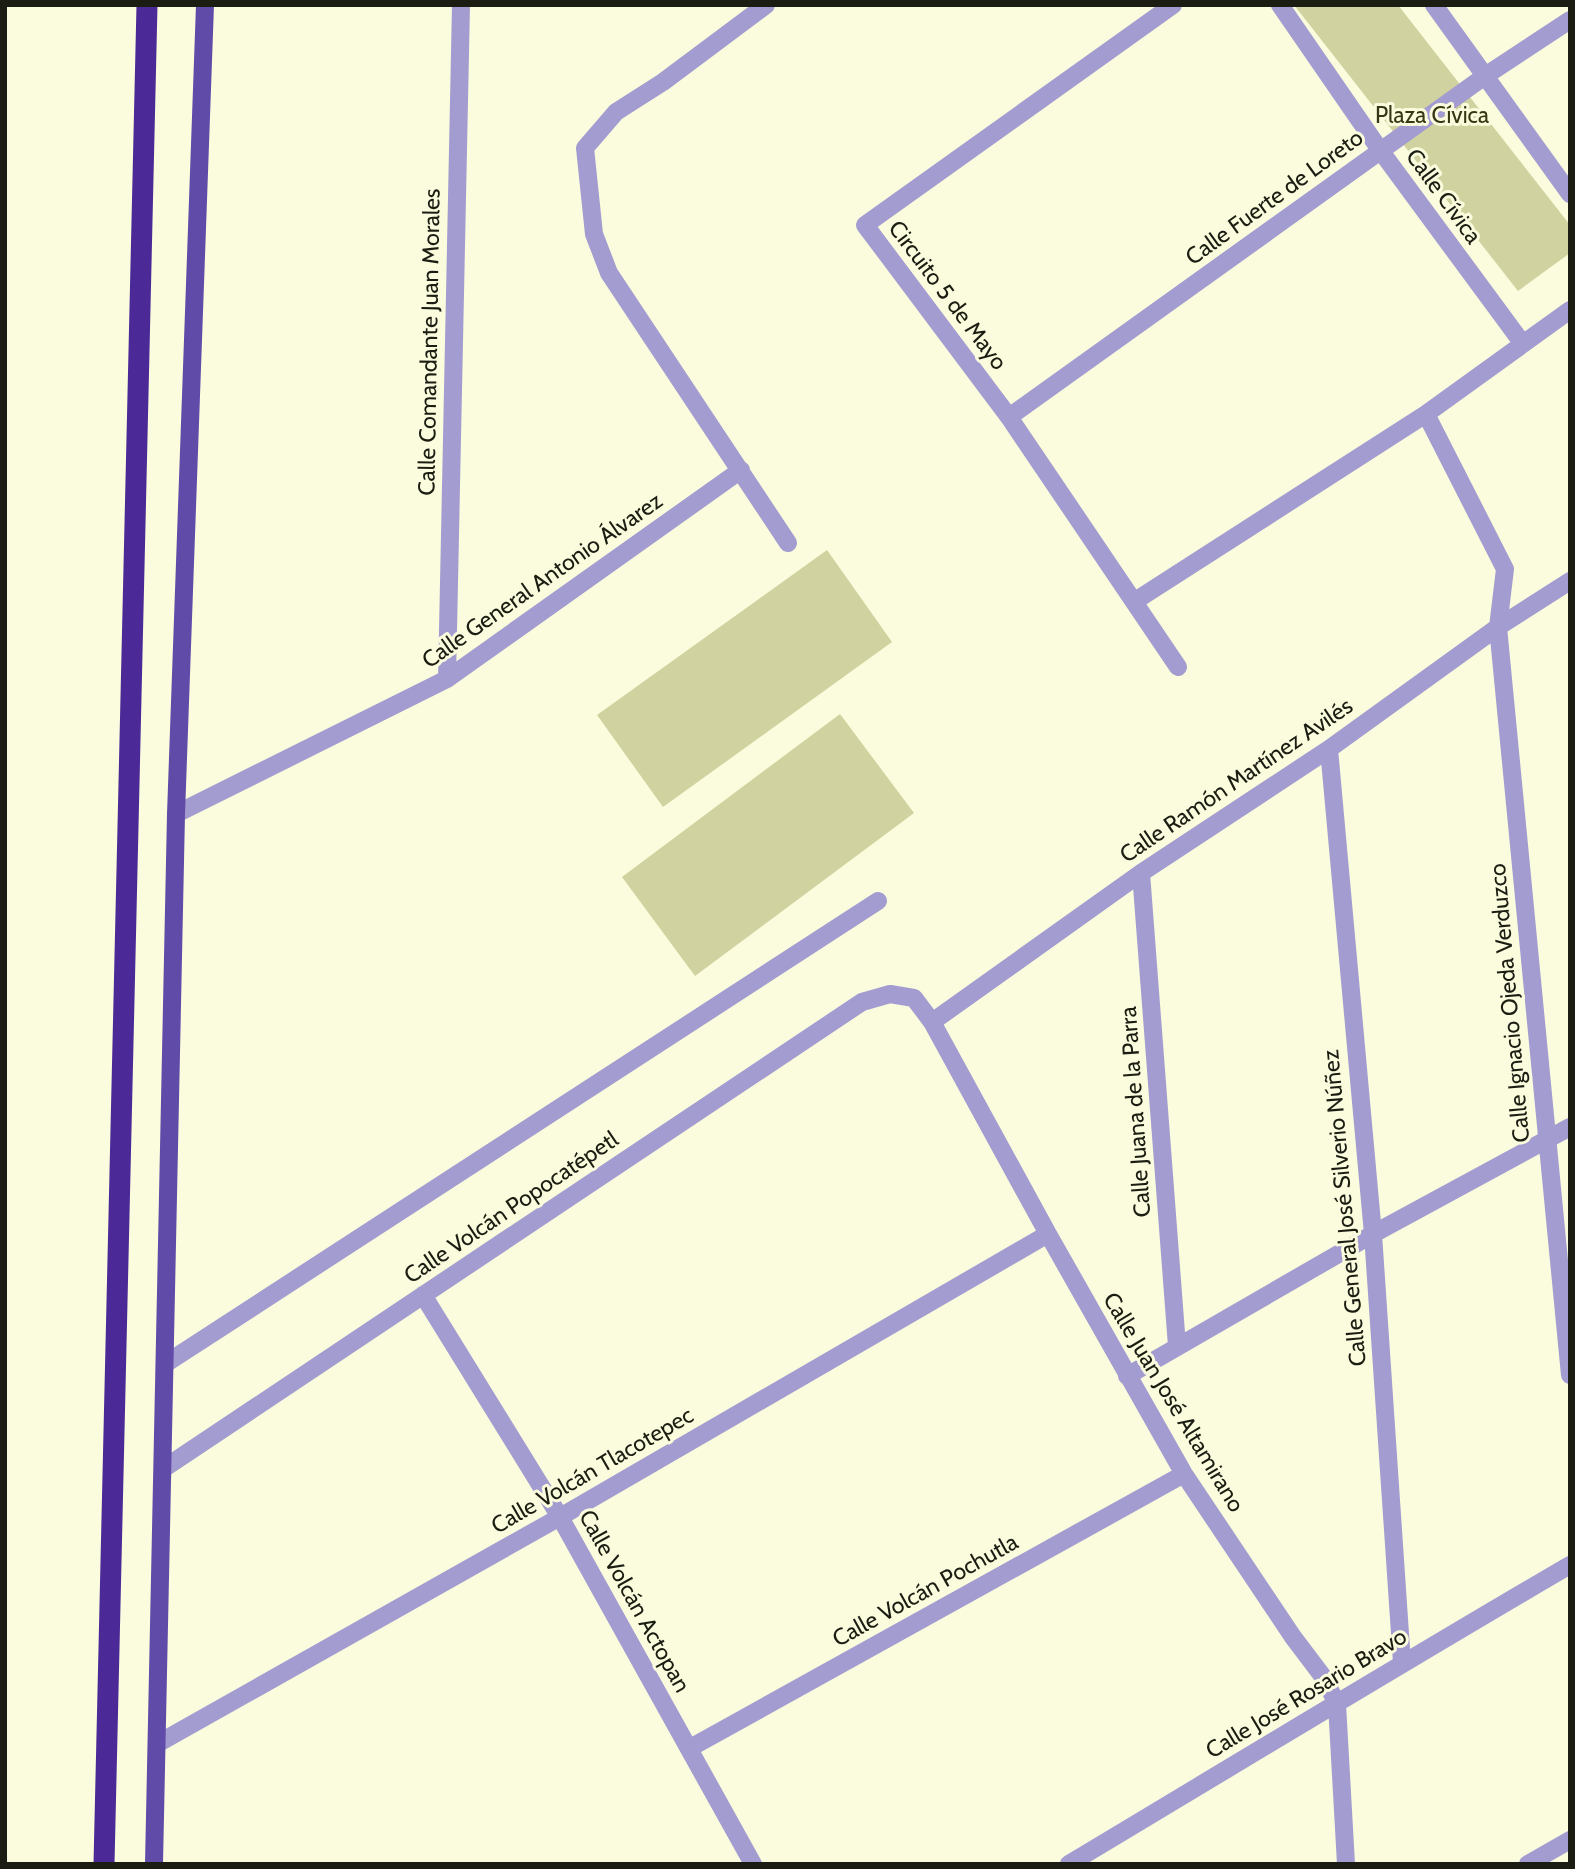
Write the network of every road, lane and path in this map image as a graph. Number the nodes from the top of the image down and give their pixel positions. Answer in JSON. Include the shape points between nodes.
{"nodes":[{"id":1,"x":147,"y":5,"type":"edge"},
{"id":2,"x":205,"y":5,"type":"edge"},
{"id":3,"x":461,"y":5,"type":"edge"},
{"id":4,"x":766,"y":5,"type":"edge"},
{"id":5,"x":1173,"y":5,"type":"edge"},
{"id":6,"x":1280,"y":5,"type":"edge"},
{"id":7,"x":1434,"y":5,"type":"edge"},
{"id":8,"x":1570,"y":20,"type":"edge"},
{"id":9,"x":1485,"y":76,"type":"junction"},
{"id":10,"x":1380,"y":150,"type":"junction"},
{"id":11,"x":1570,"y":194,"type":"edge"},
{"id":12,"x":1570,"y":310,"type":"edge"},
{"id":13,"x":1523,"y":344,"type":"junction"},
{"id":14,"x":1426,"y":414,"type":"junction"},
{"id":15,"x":1009,"y":417,"type":"junction"},
{"id":16,"x":741,"y":470,"type":"junction"},
{"id":17,"x":788,"y":543,"type":"dead end"},
{"id":18,"x":1570,"y":581,"type":"edge"},
{"id":19,"x":1135,"y":601,"type":"junction"},
{"id":20,"x":1498,"y":627,"type":"junction"},
{"id":21,"x":1178,"y":667,"type":"dead end"},
{"id":22,"x":447,"y":679,"type":"junction"},
{"id":23,"x":1329,"y":749,"type":"junction"},
{"id":24,"x":176,"y":814,"type":"junction"},
{"id":25,"x":1141,"y":873,"type":"junction"},
{"id":26,"x":878,"y":901,"type":"dead end"},
{"id":27,"x":890,"y":994,"type":"joint"},
{"id":28,"x":932,"y":1022,"type":"junction"},
{"id":29,"x":1570,"y":1127,"type":"edge"},
{"id":30,"x":1547,"y":1139,"type":"junction"},
{"id":31,"x":1048,"y":1234,"type":"junction"},
{"id":32,"x":1373,"y":1234,"type":"junction"},
{"id":33,"x":424,"y":1295,"type":"junction"},
{"id":34,"x":1177,"y":1346,"type":"junction"},
{"id":35,"x":165,"y":1364,"type":"junction"},
{"id":36,"x":1570,"y":1374,"type":"edge"},
{"id":37,"x":1127,"y":1376,"type":"junction"},
{"id":38,"x":163,"y":1469,"type":"junction"},
{"id":39,"x":1184,"y":1474,"type":"junction"},
{"id":40,"x":560,"y":1517,"type":"junction"},
{"id":41,"x":1570,"y":1565,"type":"edge"},
{"id":42,"x":1402,"y":1663,"type":"junction"},
{"id":43,"x":1337,"y":1704,"type":"junction"},
{"id":44,"x":157,"y":1744,"type":"junction"},
{"id":45,"x":690,"y":1748,"type":"junction"},
{"id":46,"x":1570,"y":1840,"type":"edge"},
{"id":47,"x":104,"y":1864,"type":"edge"},
{"id":48,"x":154,"y":1864,"type":"edge"},
{"id":49,"x":753,"y":1864,"type":"edge"},
{"id":50,"x":1069,"y":1864,"type":"edge"},
{"id":51,"x":1346,"y":1864,"type":"edge"},
{"id":52,"x":1528,"y":1864,"type":"edge"}],
"edges":[{"from":1,"to":47,"type":"highway"},
{"from":2,"to":24,"type":"main road"},
{"from":3,"to":22,"type":"street","name":"Calle Comandante Juan Morales"},
{"from":4,"to":16,"type":"street","via":[[616,112],[585,148],[594,234],[609,273]]},
{"from":5,"to":15,"type":"street","name":"Circuito 5 de Mayo","via":[[865,225]]},
{"from":6,"to":10,"type":"street","name":"Calle Cívica"},
{"from":7,"to":9,"type":"street"},
{"from":8,"to":9,"type":"street","name":"Calle Fuerte de Loreto"},
{"from":9,"to":10,"type":"street","name":"Calle Fuerte de Loreto"},
{"from":9,"to":11,"type":"street"},
{"from":10,"to":13,"type":"street","name":"Calle Cívica"},
{"from":10,"to":15,"type":"street","name":"Calle Fuerte de Loreto"},
{"from":12,"to":13,"type":"street"},
{"from":13,"to":14,"type":"street"},
{"from":14,"to":19,"type":"street"},
{"from":14,"to":20,"type":"street","name":"Calle Ignacio Ojeda Verduzco","via":[[1505,569]]},
{"from":15,"to":19,"type":"street","name":"Circuito 5 de Mayo"},
{"from":16,"to":17,"type":"street"},
{"from":16,"to":22,"type":"street","name":"Calle General Antonio Álvarez"},
{"from":18,"to":20,"type":"street","name":"Calle Ramón Martínez Avilés"},
{"from":19,"to":21,"type":"street","name":"Circuito 5 de Mayo"},
{"from":20,"to":23,"type":"street","name":"Calle Ramón Martínez Avilés"},
{"from":20,"to":30,"type":"street","name":"Calle Ignacio Ojeda Verduzco"},
{"from":22,"to":24,"type":"street","name":"Calle General Antonio Álvarez"},
{"from":23,"to":25,"type":"street","name":"Calle Ramón Martínez Avilés"},
{"from":23,"to":32,"type":"street","name":"Calle General José Silverio Núñez"},
{"from":24,"to":35,"type":"main road"},
{"from":25,"to":28,"type":"street","name":"Calle Ramón Martínez Avilés"},
{"from":25,"to":34,"type":"street","name":"Calle Juana de la Parra"},
{"from":26,"to":35,"type":"street"},
{"from":27,"to":28,"type":"street","name":"Calle Juan José Altamirano","via":[[914,998]]},
{"from":27,"to":33,"type":"street","name":"Calle Volcán Popocatépetl","via":[[862,1002]]},
{"from":28,"to":31,"type":"street","name":"Calle Juan José Altamirano"},
{"from":29,"to":30,"type":"street"},
{"from":30,"to":32,"type":"street"},
{"from":30,"to":36,"type":"street","name":"Calle Ignacio Ojeda Verduzco"},
{"from":31,"to":37,"type":"street","name":"Calle Juan José Altamirano"},
{"from":31,"to":40,"type":"street","name":"Calle Volcán Tlacotepec"},
{"from":32,"to":34,"type":"street"},
{"from":32,"to":42,"type":"street","name":"Calle General José Silverio Núñez"},
{"from":33,"to":38,"type":"street","name":"Calle Volcán Popocatépetl"},
{"from":33,"to":40,"type":"street","name":"Calle Volcán Actopan"},
{"from":34,"to":37,"type":"street"},
{"from":35,"to":38,"type":"main road"},
{"from":37,"to":39,"type":"street","name":"Calle Juan José Altamirano"},
{"from":38,"to":44,"type":"main road"},
{"from":39,"to":43,"type":"street","name":"Calle Juan José Altamirano","via":[[1324,1678]]},
{"from":39,"to":45,"type":"street","name":"Calle Volcán Pochutla"},
{"from":40,"to":44,"type":"street","name":"Calle Volcán Tlacotepec"},
{"from":40,"to":45,"type":"street","name":"Calle Volcán Actopan"},
{"from":41,"to":42,"type":"street","name":"Calle José Rosario Bravo"},
{"from":42,"to":43,"type":"street","name":"Calle José Rosario Bravo"},
{"from":43,"to":50,"type":"street","name":"Calle José Rosario Bravo"},
{"from":43,"to":51,"type":"street","name":"Calle Juan José Altamirano"},
{"from":44,"to":48,"type":"main road"},
{"from":45,"to":49,"type":"street","name":"Calle Volcán Actopan"},
{"from":46,"to":52,"type":"street"}]}
